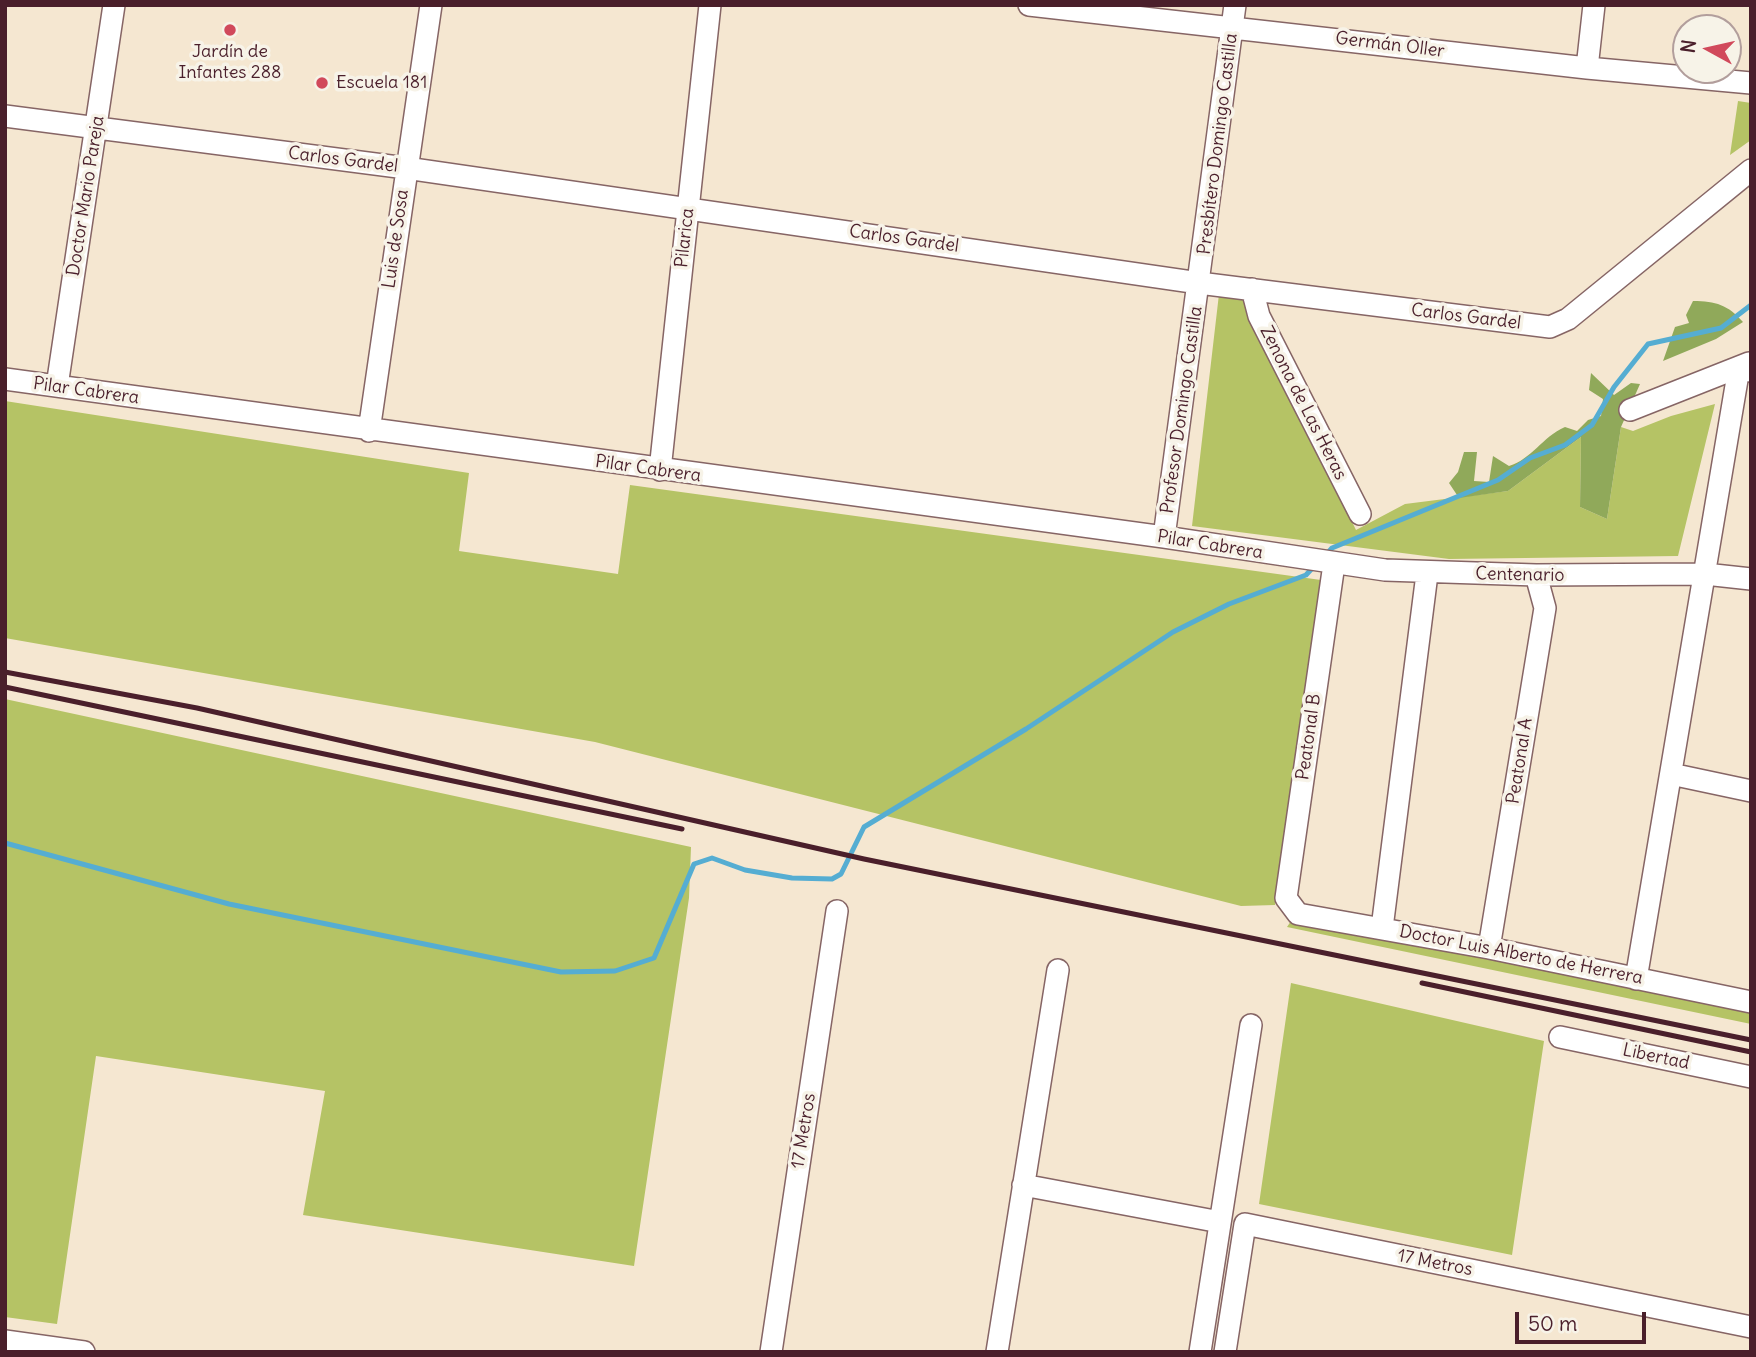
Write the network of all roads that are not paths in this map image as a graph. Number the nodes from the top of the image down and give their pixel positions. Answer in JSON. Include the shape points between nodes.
{"nodes":[{"id":1,"x":114,"y":5,"type":"edge"},
{"id":2,"x":431,"y":5,"type":"edge"},
{"id":3,"x":710,"y":5,"type":"edge"},
{"id":4,"x":1029,"y":5,"type":"edge"},
{"id":5,"x":1235,"y":5,"type":"edge"},
{"id":6,"x":1594,"y":5,"type":"edge"},
{"id":7,"x":1233,"y":27,"type":"junction"},
{"id":8,"x":1587,"y":68,"type":"junction"},
{"id":9,"x":1751,"y":83,"type":"edge"},
{"id":10,"x":5,"y":116,"type":"edge"},
{"id":11,"x":97,"y":130,"type":"junction"},
{"id":12,"x":406,"y":168,"type":"junction"},
{"id":13,"x":1751,"y":170,"type":"edge"},
{"id":14,"x":688,"y":208,"type":"junction"},
{"id":15,"x":1199,"y":283,"type":"junction"},
{"id":16,"x":1252,"y":289,"type":"junction"},
{"id":17,"x":1747,"y":367,"type":"edge"},
{"id":18,"x":5,"y":379,"type":"edge"},
{"id":19,"x":57,"y":386,"type":"junction"},
{"id":20,"x":1630,"y":410,"type":"dead end"},
{"id":21,"x":369,"y":430,"type":"junction"},
{"id":22,"x":660,"y":470,"type":"junction"},
{"id":23,"x":1360,"y":514,"type":"dead end"},
{"id":24,"x":1164,"y":537,"type":"junction"},
{"id":25,"x":1290,"y":557,"type":"joint"},
{"id":26,"x":1332,"y":564,"type":"junction"},
{"id":27,"x":1427,"y":573,"type":"junction"},
{"id":28,"x":1705,"y":573,"type":"junction"},
{"id":29,"x":1536,"y":575,"type":"junction"},
{"id":30,"x":1751,"y":579,"type":"edge"},
{"id":31,"x":1671,"y":774,"type":"junction"},
{"id":32,"x":1751,"y":791,"type":"edge"},
{"id":33,"x":1292,"y":909,"type":"joint"},
{"id":34,"x":837,"y":911,"type":"dead end"},
{"id":35,"x":1382,"y":928,"type":"junction"},
{"id":36,"x":1489,"y":948,"type":"junction"},
{"id":37,"x":1058,"y":970,"type":"dead end"},
{"id":38,"x":1636,"y":979,"type":"junction"},
{"id":39,"x":1751,"y":1002,"type":"edge"},
{"id":40,"x":1251,"y":1025,"type":"dead end"},
{"id":41,"x":1560,"y":1037,"type":"dead end"},
{"id":42,"x":1751,"y":1077,"type":"edge"},
{"id":43,"x":1023,"y":1185,"type":"junction"},
{"id":44,"x":1220,"y":1222,"type":"junction"},
{"id":45,"x":1751,"y":1327,"type":"edge"},
{"id":46,"x":5,"y":1340,"type":"edge"},
{"id":47,"x":84,"y":1352,"type":"edge"},
{"id":48,"x":771,"y":1352,"type":"edge"},
{"id":49,"x":997,"y":1352,"type":"edge"},
{"id":50,"x":1200,"y":1352,"type":"edge"},
{"id":51,"x":1225,"y":1352,"type":"edge"}],
"edges":[{"from":1,"to":11,"type":"street","name":"Doctor Mario Pareja"},
{"from":2,"to":12,"type":"street","name":"Luis de Sosa"},
{"from":3,"to":14,"type":"street","name":"Pilarica"},
{"from":4,"to":7,"type":"street","name":"Germán Oller"},
{"from":5,"to":7,"type":"street","name":"Presbítero Domingo Castilla"},
{"from":6,"to":8,"type":"street"},
{"from":7,"to":8,"type":"street","name":"Germán Oller"},
{"from":7,"to":15,"type":"street","name":"Presbítero Domingo Castilla"},
{"from":8,"to":9,"type":"street","name":"Germán Oller"},
{"from":10,"to":11,"type":"street","name":"Carlos Gardel"},
{"from":11,"to":12,"type":"street","name":"Carlos Gardel"},
{"from":11,"to":19,"type":"street","name":"Doctor Mario Pareja"},
{"from":12,"to":14,"type":"street","name":"Carlos Gardel"},
{"from":12,"to":21,"type":"street","name":"Luis de Sosa"},
{"from":13,"to":16,"type":"street","name":"Carlos Gardel","via":[[1578,312],[1550,327]]},
{"from":14,"to":15,"type":"street","name":"Carlos Gardel"},
{"from":14,"to":22,"type":"street","name":"Pilarica"},
{"from":15,"to":16,"type":"street","name":"Carlos Gardel"},
{"from":15,"to":24,"type":"street","name":"Profesor Domingo Castilla"},
{"from":16,"to":23,"type":"street","name":"Zenona de Las Heras","via":[[1259,316]]},
{"from":17,"to":20,"type":"street"},
{"from":17,"to":28,"type":"street"},
{"from":18,"to":19,"type":"street","name":"Pilar Cabrera"},
{"from":19,"to":21,"type":"street","name":"Pilar Cabrera"},
{"from":21,"to":22,"type":"street","name":"Pilar Cabrera"},
{"from":22,"to":24,"type":"street","name":"Pilar Cabrera"},
{"from":24,"to":25,"type":"street","name":"Pilar Cabrera"},
{"from":25,"to":26,"type":"street","name":"Centenario"},
{"from":26,"to":27,"type":"street","name":"Centenario"},
{"from":26,"to":33,"type":"street","name":"Peatonal B","via":[[1286,898]]},
{"from":27,"to":29,"type":"street","name":"Centenario"},
{"from":27,"to":35,"type":"street"},
{"from":28,"to":29,"type":"street","name":"Centenario"},
{"from":28,"to":30,"type":"street","name":"Centenario"},
{"from":28,"to":31,"type":"street"},
{"from":29,"to":36,"type":"street","name":"Peatonal A","via":[[1545,608]]},
{"from":31,"to":32,"type":"street"},
{"from":31,"to":38,"type":"street"},
{"from":33,"to":35,"type":"street","name":"Doctor Luis Alberto de Herrera","via":[[1298,914]]},
{"from":34,"to":48,"type":"street","name":"17 Metros"},
{"from":35,"to":36,"type":"street","name":"Doctor Luis Alberto de Herrera"},
{"from":36,"to":38,"type":"street","name":"Doctor Luis Alberto de Herrera"},
{"from":37,"to":43,"type":"street"},
{"from":38,"to":39,"type":"street","name":"Doctor Luis Alberto de Herrera"},
{"from":40,"to":44,"type":"street"},
{"from":41,"to":42,"type":"street","name":"Libertad"},
{"from":43,"to":44,"type":"street"},
{"from":43,"to":49,"type":"street"},
{"from":44,"to":50,"type":"street"},
{"from":45,"to":51,"type":"street","name":"17 Metros","via":[[1245,1224]]},
{"from":46,"to":47,"type":"street"}]}
